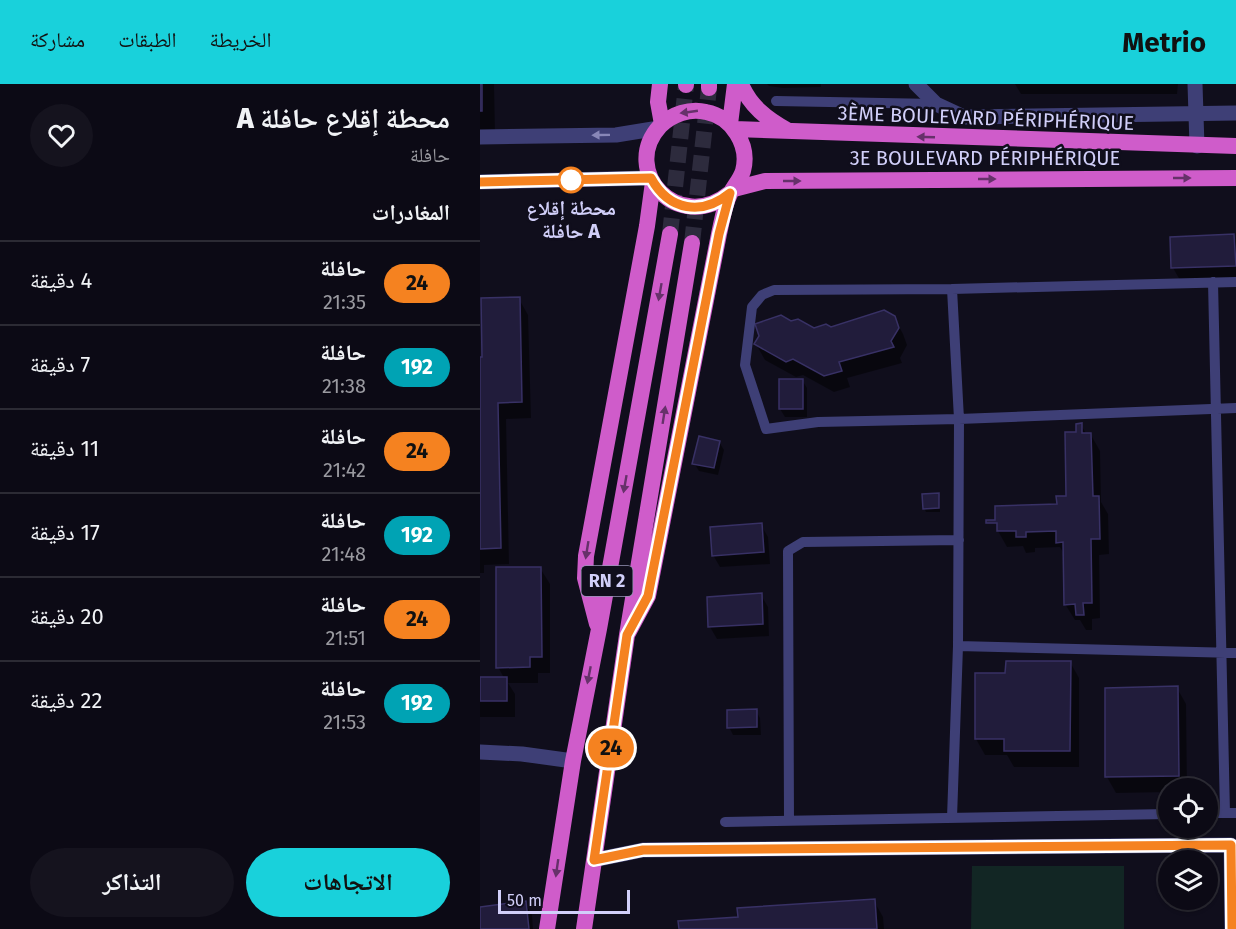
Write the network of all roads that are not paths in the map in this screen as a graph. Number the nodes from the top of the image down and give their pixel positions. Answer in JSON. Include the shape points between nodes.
{"nodes":[{"id":1,"x":660,"y":84,"type":"edge"},
{"id":2,"x":735,"y":84,"type":"edge"},
{"id":3,"x":741,"y":84,"type":"edge"},
{"id":4,"x":916,"y":84,"type":"edge"},
{"id":5,"x":1195,"y":84,"type":"edge"},
{"id":6,"x":776,"y":101,"type":"dead end"},
{"id":7,"x":936,"y":104,"type":"junction"},
{"id":8,"x":1196,"y":113,"type":"junction"},
{"id":9,"x":1236,"y":113,"type":"edge"},
{"id":10,"x":661,"y":126,"type":"junction"},
{"id":11,"x":732,"y":127,"type":"junction"},
{"id":12,"x":791,"y":132,"type":"junction"},
{"id":13,"x":480,"y":137,"type":"edge"},
{"id":14,"x":1197,"y":146,"type":"junction"},
{"id":15,"x":1236,"y":146,"type":"edge"},
{"id":16,"x":1236,"y":178,"type":"edge"},
{"id":17,"x":652,"y":180,"type":"junction"},
{"id":18,"x":765,"y":181,"type":"junction"},
{"id":19,"x":480,"y":182,"type":"edge"},
{"id":20,"x":732,"y":191,"type":"junction"},
{"id":21,"x":670,"y":234,"type":"tunnel mouth"},
{"id":22,"x":719,"y":234,"type":"junction"},
{"id":23,"x":692,"y":243,"type":"tunnel mouth"},
{"id":24,"x":1213,"y":282,"type":"junction"},
{"id":25,"x":1236,"y":282,"type":"edge"},
{"id":26,"x":952,"y":289,"type":"junction"},
{"id":27,"x":1236,"y":408,"type":"edge"},
{"id":28,"x":1215,"y":409,"type":"junction"},
{"id":29,"x":959,"y":419,"type":"junction"},
{"id":30,"x":959,"y":540,"type":"junction"},
{"id":31,"x":599,"y":629,"type":"junction"},
{"id":32,"x":627,"y":635,"type":"junction"},
{"id":33,"x":958,"y":646,"type":"junction"},
{"id":34,"x":1222,"y":652,"type":"junction"},
{"id":35,"x":1236,"y":653,"type":"edge"},
{"id":36,"x":480,"y":752,"type":"edge"},
{"id":37,"x":573,"y":760,"type":"junction"},
{"id":38,"x":1230,"y":813,"type":"edge"},
{"id":39,"x":1158,"y":814,"type":"edge"},
{"id":40,"x":952,"y":818,"type":"junction"},
{"id":41,"x":789,"y":821,"type":"junction"},
{"id":42,"x":725,"y":822,"type":"dead end"},
{"id":43,"x":594,"y":860,"type":"junction"},
{"id":44,"x":548,"y":929,"type":"edge"},
{"id":45,"x":584,"y":929,"type":"edge"},
{"id":46,"x":1232,"y":929,"type":"edge"}],
"edges":[{"from":1,"to":10,"type":"highway"},
{"from":2,"to":11,"type":"highway"},
{"from":3,"to":12,"type":"highway","via":[[757,109]]},
{"from":4,"to":7,"type":"street"},
{"from":5,"to":8,"type":"street"},
{"from":6,"to":7,"type":"lane"},
{"from":7,"to":8,"type":"street","via":[[964,117]]},
{"from":8,"to":9,"type":"street"},
{"from":8,"to":14,"type":"street"},
{"from":11,"to":10,"type":"highway","one_way":true,"via":[[715,114],[696,111],[678,114]]},
{"from":10,"to":13,"type":"street","one_way":true,"via":[[616,135]]},
{"from":10,"to":17,"type":"highway","via":[[647,156]]},
{"from":11,"to":12,"type":"highway","name":"3ÈME BOULEVARD PÉRIPHÉRIQUE"},
{"from":11,"to":20,"type":"highway","via":[[742,145],[744,163]]},
{"from":14,"to":12,"type":"highway","name":"3ÈME BOULEVARD PÉRIPHÉRIQUE","one_way":true},
{"from":14,"to":15,"type":"highway","name":"3ÈME BOULEVARD PÉRIPHÉRIQUE"},
{"from":18,"to":16,"type":"highway","name":"3E BOULEVARD PÉRIPHÉRIQUE","one_way":true},
{"from":17,"to":19,"type":"street"},
{"from":17,"to":20,"type":"highway","via":[[668,199],[689,207],[711,205]]},
{"from":17,"to":31,"type":"highway","one_way":true,"via":[[647,226],[586,556],[585,578]]},
{"from":18,"to":20,"type":"highway","name":"3E BOULEVARD PÉRIPHÉRIQUE"},
{"from":18,"to":22,"type":"highway","via":[[732,208]]},
{"from":20,"to":22,"type":"highway"},
{"from":21,"to":31,"type":"highway","number":"RN 2","one_way":true},
{"from":22,"to":32,"type":"highway","via":[[654,571],[648,596]]},
{"from":32,"to":23,"type":"highway","number":"RN 2","one_way":true},
{"from":24,"to":25,"type":"lane"},
{"from":24,"to":26,"type":"lane"},
{"from":24,"to":28,"type":"lane"},
{"from":26,"to":29,"type":"lane"},
{"from":26,"to":29,"type":"lane","via":[[774,290],[762,295],[752,307],[745,364],[766,429],[818,422]]},
{"from":27,"to":28,"type":"lane"},
{"from":28,"to":29,"type":"lane"},
{"from":28,"to":34,"type":"lane"},
{"from":29,"to":30,"type":"lane"},
{"from":30,"to":33,"type":"lane"},
{"from":30,"to":41,"type":"lane","via":[[803,543],[788,551]]},
{"from":31,"to":37,"type":"highway","number":"RN 2","one_way":true},
{"from":32,"to":43,"type":"highway","number":"RN 2"},
{"from":33,"to":34,"type":"lane"},
{"from":33,"to":40,"type":"lane"},
{"from":34,"to":35,"type":"lane"},
{"from":34,"to":38,"type":"lane"},
{"from":36,"to":37,"type":"street"},
{"from":37,"to":44,"type":"highway","number":"RN 2","one_way":true},
{"from":39,"to":40,"type":"lane"},
{"from":40,"to":41,"type":"lane"},
{"from":41,"to":42,"type":"lane"},
{"from":43,"to":45,"type":"highway","number":"RN 2"},
{"from":43,"to":46,"type":"street","via":[[643,850],[1231,845]]}]}
